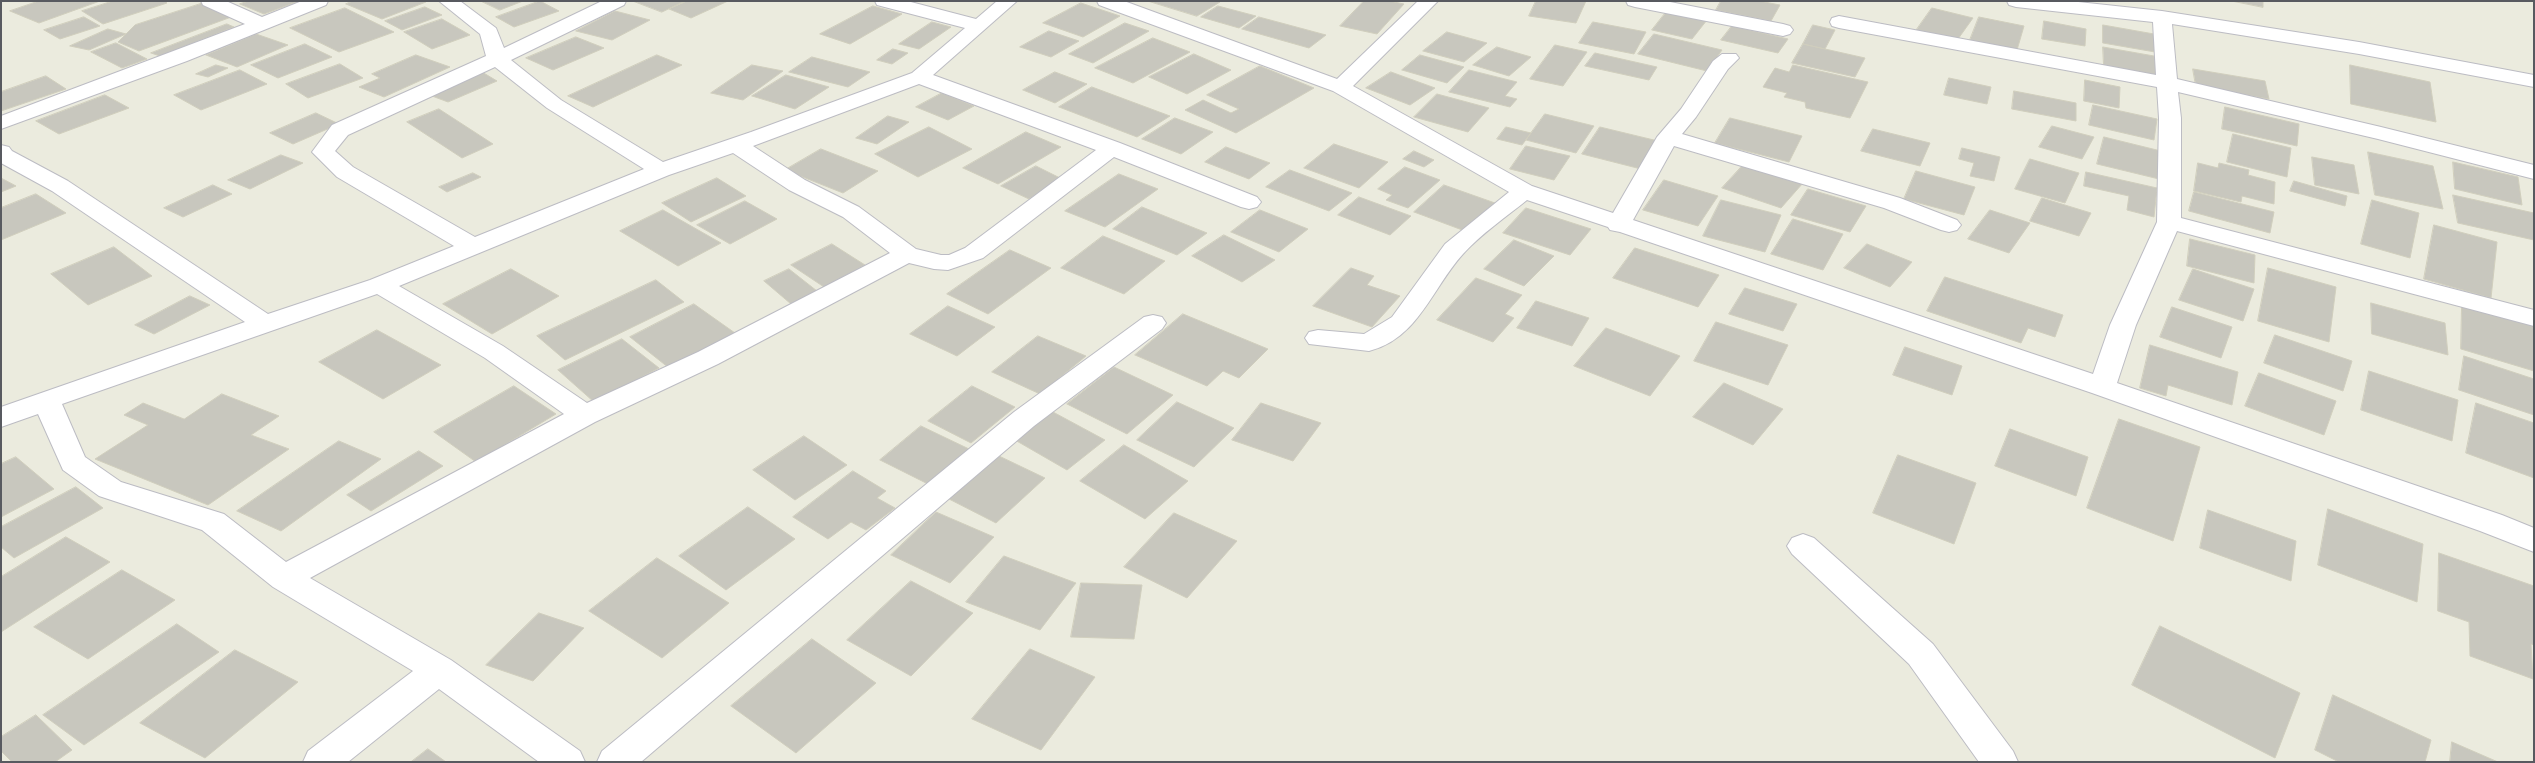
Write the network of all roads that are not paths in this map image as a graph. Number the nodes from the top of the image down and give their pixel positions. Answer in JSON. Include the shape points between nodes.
{"nodes":[{"id":1,"x":210,"y":1,"type":"edge"},
{"id":2,"x":318,"y":1,"type":"edge"},
{"id":3,"x":448,"y":1,"type":"edge"},
{"id":4,"x":616,"y":1,"type":"edge"},
{"id":5,"x":884,"y":1,"type":"edge"},
{"id":6,"x":1008,"y":1,"type":"edge"},
{"id":7,"x":1106,"y":1,"type":"edge"},
{"id":8,"x":1429,"y":1,"type":"edge"},
{"id":9,"x":1635,"y":1,"type":"edge"},
{"id":10,"x":2016,"y":1,"type":"edge"},
{"id":11,"x":2162,"y":17,"type":"junction"},
{"id":12,"x":1839,"y":22,"type":"dead end"},
{"id":13,"x":261,"y":24,"type":"junction"},
{"id":14,"x":978,"y":25,"type":"junction"},
{"id":15,"x":1784,"y":30,"type":"dead end"},
{"id":16,"x":1729,"y":58,"type":"dead end"},
{"id":17,"x":497,"y":59,"type":"junction"},
{"id":18,"x":919,"y":77,"type":"junction"},
{"id":19,"x":2534,"y":80,"type":"edge"},
{"id":20,"x":2166,"y":83,"type":"junction"},
{"id":21,"x":1340,"y":87,"type":"junction"},
{"id":22,"x":1,"y":123,"type":"edge"},
{"id":23,"x":1668,"y":137,"type":"junction"},
{"id":24,"x":736,"y":145,"type":"junction"},
{"id":25,"x":1112,"y":148,"type":"junction"},
{"id":26,"x":1,"y":152,"type":"edge"},
{"id":27,"x":661,"y":170,"type":"junction"},
{"id":28,"x":2534,"y":172,"type":"edge"},
{"id":29,"x":1524,"y":191,"type":"junction"},
{"id":30,"x":1249,"y":202,"type":"dead end"},
{"id":31,"x":2169,"y":222,"type":"junction"},
{"id":32,"x":1618,"y":225,"type":"junction"},
{"id":33,"x":1949,"y":225,"type":"dead end"},
{"id":34,"x":472,"y":246,"type":"junction"},
{"id":35,"x":907,"y":254,"type":"junction"},
{"id":36,"x":379,"y":285,"type":"junction"},
{"id":37,"x":2534,"y":318,"type":"edge"},
{"id":38,"x":1153,"y":323,"type":"dead end"},
{"id":39,"x":266,"y":325,"type":"junction"},
{"id":40,"x":1318,"y":338,"type":"dead end"},
{"id":41,"x":2102,"y":387,"type":"junction"},
{"id":42,"x":46,"y":400,"type":"junction"},
{"id":43,"x":585,"y":415,"type":"junction"},
{"id":44,"x":1,"y":418,"type":"edge"},
{"id":45,"x":2534,"y":541,"type":"edge"},
{"id":46,"x":1803,"y":546,"type":"dead end"},
{"id":47,"x":284,"y":578,"type":"junction"},
{"id":48,"x":439,"y":670,"type":"junction"},
{"id":49,"x":321,"y":762,"type":"edge"},
{"id":50,"x":567,"y":762,"type":"edge"},
{"id":51,"x":615,"y":762,"type":"edge"},
{"id":52,"x":2000,"y":762,"type":"edge"}],
"edges":[{"from":1,"to":13,"type":"street"},
{"from":2,"to":13,"type":"street"},
{"from":3,"to":17,"type":"street","via":[[489,32]]},
{"from":4,"to":17,"type":"street"},
{"from":5,"to":14,"type":"street"},
{"from":6,"to":14,"type":"street"},
{"from":7,"to":21,"type":"street"},
{"from":8,"to":21,"type":"street"},
{"from":9,"to":15,"type":"street"},
{"from":10,"to":11,"type":"street"},
{"from":11,"to":19,"type":"street"},
{"from":11,"to":20,"type":"street"},
{"from":12,"to":20,"type":"street"},
{"from":13,"to":22,"type":"street"},
{"from":14,"to":18,"type":"street"},
{"from":16,"to":23,"type":"street","via":[[1720,65],[1689,113]]},
{"from":17,"to":27,"type":"street","via":[[554,104]]},
{"from":17,"to":34,"type":"street","via":[[340,130],[323,152],[345,172]]},
{"from":18,"to":24,"type":"street"},
{"from":18,"to":25,"type":"street"},
{"from":20,"to":28,"type":"street"},
{"from":20,"to":31,"type":"street","via":[[2170,118]]},
{"from":21,"to":29,"type":"street"},
{"from":23,"to":32,"type":"street"},
{"from":23,"to":33,"type":"street","via":[[1892,203]]},
{"from":24,"to":27,"type":"street"},
{"from":24,"to":35,"type":"street","via":[[797,185],[851,212]]},
{"from":25,"to":30,"type":"street"},
{"from":25,"to":35,"type":"street","via":[[974,253],[956,263],[938,263]]},
{"from":26,"to":39,"type":"street","via":[[60,186]]},
{"from":27,"to":34,"type":"street"},
{"from":29,"to":32,"type":"street"},
{"from":29,"to":40,"type":"street","via":[[1454,249],[1401,323],[1369,343]]},
{"from":31,"to":37,"type":"street"},
{"from":31,"to":41,"type":"street","via":[[2123,325]]},
{"from":32,"to":41,"type":"street"},
{"from":34,"to":36,"type":"street"},
{"from":35,"to":43,"type":"street","via":[[708,358]]},
{"from":36,"to":39,"type":"street"},
{"from":36,"to":43,"type":"street","via":[[494,352]]},
{"from":38,"to":51,"type":"street","via":[[1024,419]]},
{"from":39,"to":42,"type":"street"},
{"from":41,"to":45,"type":"street","via":[[2491,523]]},
{"from":42,"to":44,"type":"street"},
{"from":42,"to":47,"type":"street","via":[[72,463],[110,490],[213,522]]},
{"from":43,"to":47,"type":"street"},
{"from":46,"to":52,"type":"street","via":[[1921,654]]},
{"from":47,"to":48,"type":"street"},
{"from":48,"to":49,"type":"street"},
{"from":48,"to":50,"type":"street"}]}
